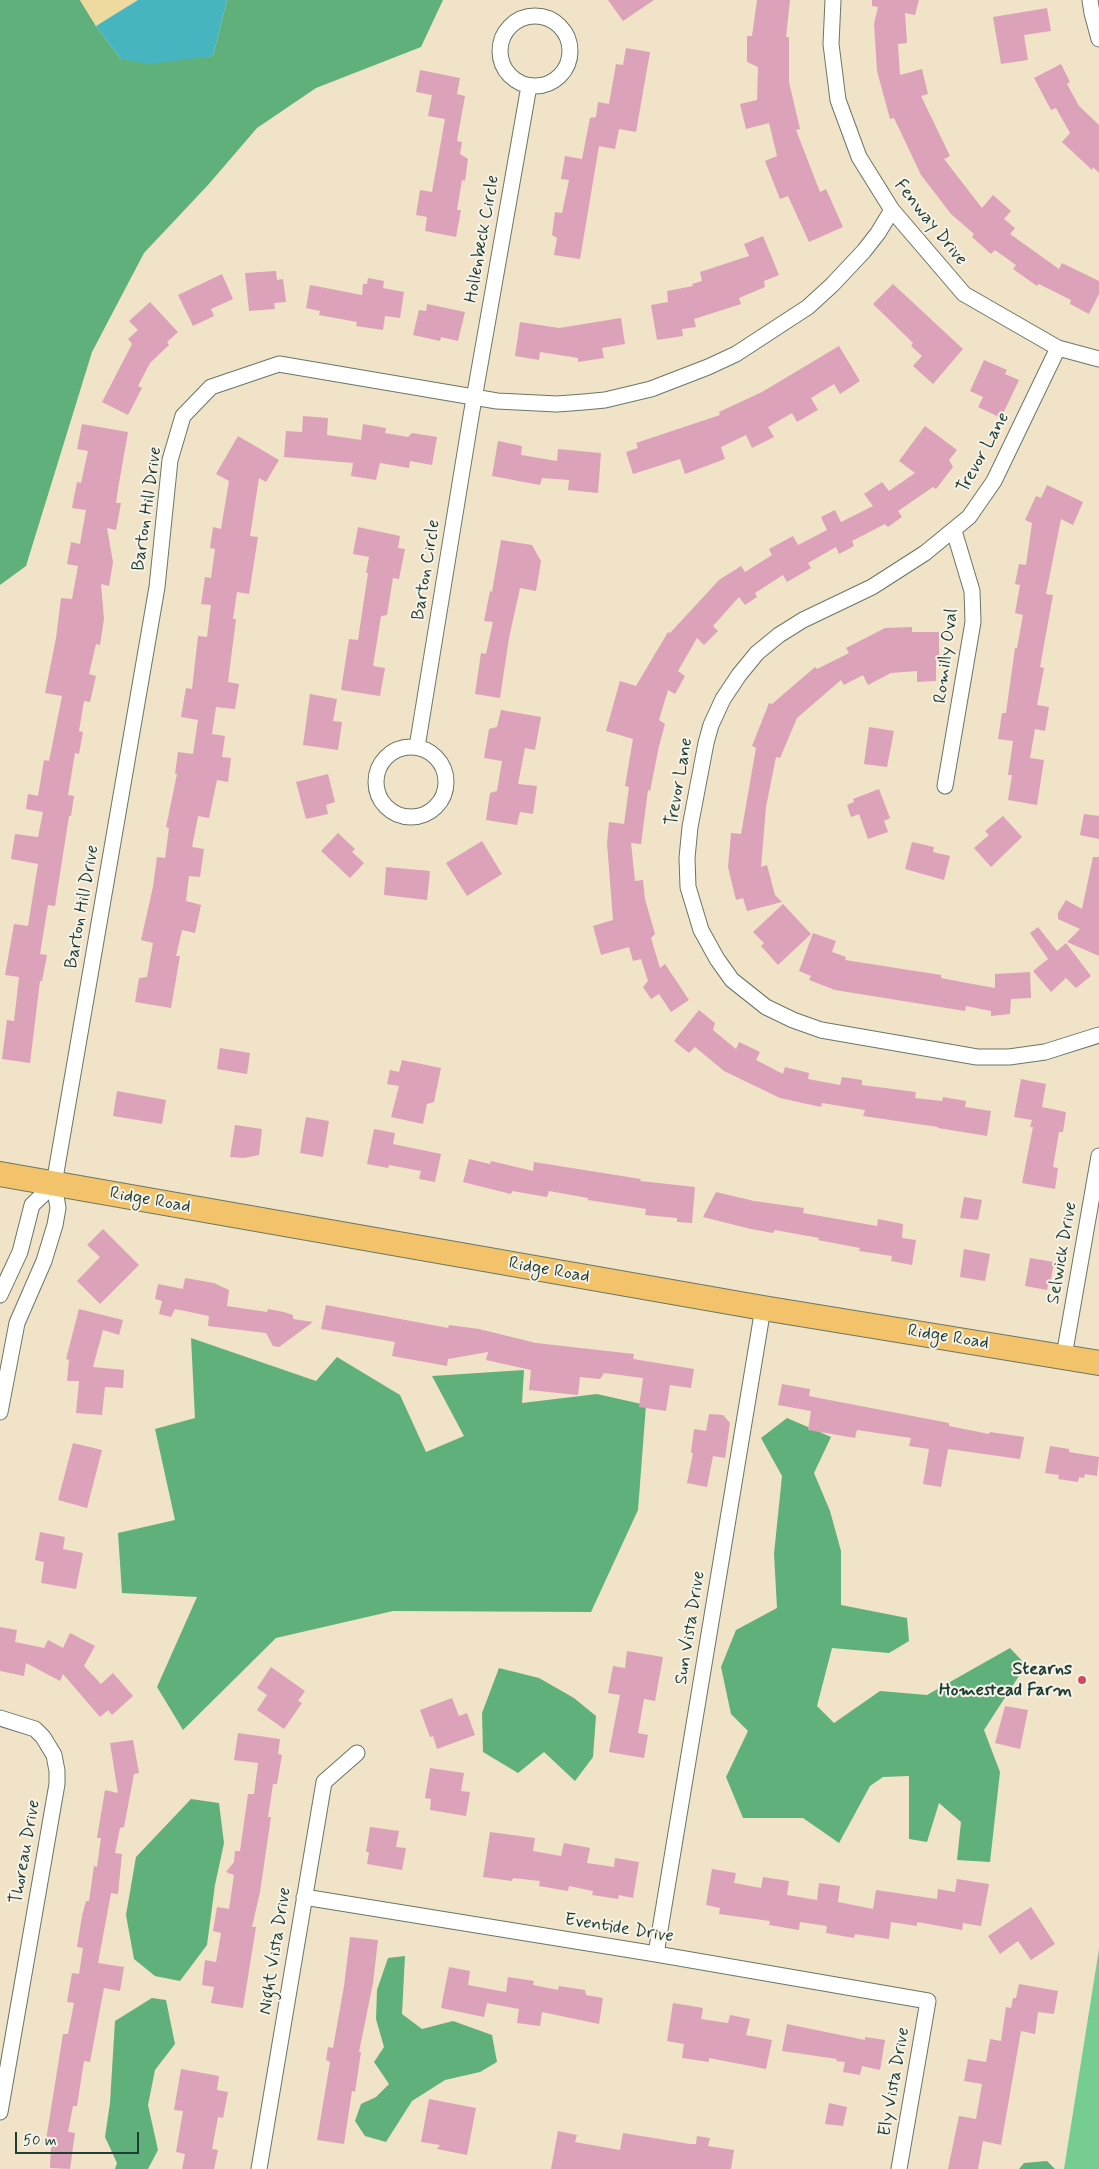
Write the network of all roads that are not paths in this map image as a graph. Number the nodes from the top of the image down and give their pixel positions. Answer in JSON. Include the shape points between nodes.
{"nodes":[{"id":1,"x":833,"y":0,"type":"edge"},
{"id":2,"x":1090,"y":0,"type":"edge"},
{"id":3,"x":1099,"y":39,"type":"edge"},
{"id":4,"x":529,"y":86,"type":"junction"},
{"id":5,"x":892,"y":210,"type":"junction"},
{"id":6,"x":1058,"y":348,"type":"junction"},
{"id":7,"x":1099,"y":359,"type":"edge"},
{"id":8,"x":474,"y":398,"type":"junction"},
{"id":9,"x":954,"y":531,"type":"junction"},
{"id":10,"x":417,"y":747,"type":"junction"},
{"id":11,"x":945,"y":786,"type":"dead end"},
{"id":12,"x":1099,"y":1035,"type":"edge"},
{"id":13,"x":1099,"y":1156,"type":"edge"},
{"id":14,"x":0,"y":1174,"type":"edge"},
{"id":15,"x":54,"y":1184,"type":"junction"},
{"id":16,"x":0,"y":1294,"type":"edge"},
{"id":17,"x":763,"y":1308,"type":"junction"},
{"id":18,"x":1064,"y":1356,"type":"junction"},
{"id":19,"x":1099,"y":1363,"type":"edge"},
{"id":20,"x":0,"y":1407,"type":"edge"},
{"id":21,"x":0,"y":1718,"type":"edge"},
{"id":22,"x":357,"y":1753,"type":"dead end"},
{"id":23,"x":304,"y":1897,"type":"junction"},
{"id":24,"x":656,"y":1954,"type":"junction"},
{"id":25,"x":928,"y":2002,"type":"joint"},
{"id":26,"x":0,"y":2112,"type":"edge"},
{"id":27,"x":264,"y":2168,"type":"edge"},
{"id":28,"x":898,"y":2169,"type":"edge"}],
"edges":[{"from":1,"to":5,"type":"street","name":"Fenway Drive","via":[[831,44],[838,100],[859,157]]},
{"from":2,"to":3,"type":"street"},
{"from":4,"to":4,"type":"street","via":[[510,76],[504,68],[500,47],[502,37],[517,20],[541,16],[561,26],[570,46],[570,57],[559,76],[545,84]]},
{"from":4,"to":8,"type":"street","name":"Hollenbeck Circle"},
{"from":5,"to":6,"type":"street","name":"Fenway Drive","via":[[964,294]]},
{"from":5,"to":8,"type":"street","name":"Barton Hill Drive","via":[[864,250],[808,307],[736,354],[708,368],[651,389],[605,400],[557,404]]},
{"from":6,"to":7,"type":"street","name":"Fenway Drive"},
{"from":6,"to":9,"type":"street","name":"Trevor Lane","via":[[994,481],[969,517]]},
{"from":8,"to":10,"type":"street","name":"Barton Circle"},
{"from":8,"to":15,"type":"street","name":"Barton Hill Drive","via":[[279,364],[211,387],[183,416],[170,460],[157,587]]},
{"from":9,"to":11,"type":"street","name":"Romilly Oval","via":[[972,591],[973,622]]},
{"from":9,"to":12,"type":"street","name":"Trevor Lane","via":[[925,554],[872,587],[779,635],[757,653],[739,675],[710,725],[690,827],[688,887],[701,930],[732,980],[766,1008],[793,1020],[821,1030],[977,1057],[1046,1052]]},
{"from":10,"to":10,"type":"street","via":[[432,754],[443,766],[446,788],[442,799],[426,815],[404,818],[383,805],[377,794],[376,776],[383,759],[393,751]]},
{"from":13,"to":18,"type":"street","name":"Selwick Drive"},
{"from":14,"to":15,"type":"main road","name":"Ridge Road"},
{"from":15,"to":16,"type":"street","via":[[32,1204],[20,1252]]},
{"from":15,"to":17,"type":"main road","name":"Ridge Road"},
{"from":15,"to":20,"type":"street","name":"Barton Hill Drive","via":[[58,1208],[55,1225],[44,1262],[17,1322]]},
{"from":17,"to":18,"type":"main road","name":"Ridge Road"},
{"from":17,"to":24,"type":"street","name":"Sun Vista Drive"},
{"from":18,"to":19,"type":"main road","name":"Ridge Road"},
{"from":21,"to":26,"type":"street","name":"Thoreau Drive","via":[[35,1730],[43,1737],[54,1755],[57,1784]]},
{"from":22,"to":23,"type":"street","name":"Night Vista Drive","via":[[324,1782]]},
{"from":23,"to":24,"type":"street","name":"Eventide Drive"},
{"from":23,"to":27,"type":"street","name":"Night Vista Drive"},
{"from":24,"to":25,"type":"street","name":"Eventide Drive"},
{"from":25,"to":28,"type":"street","name":"Ely Vista Drive"}]}
